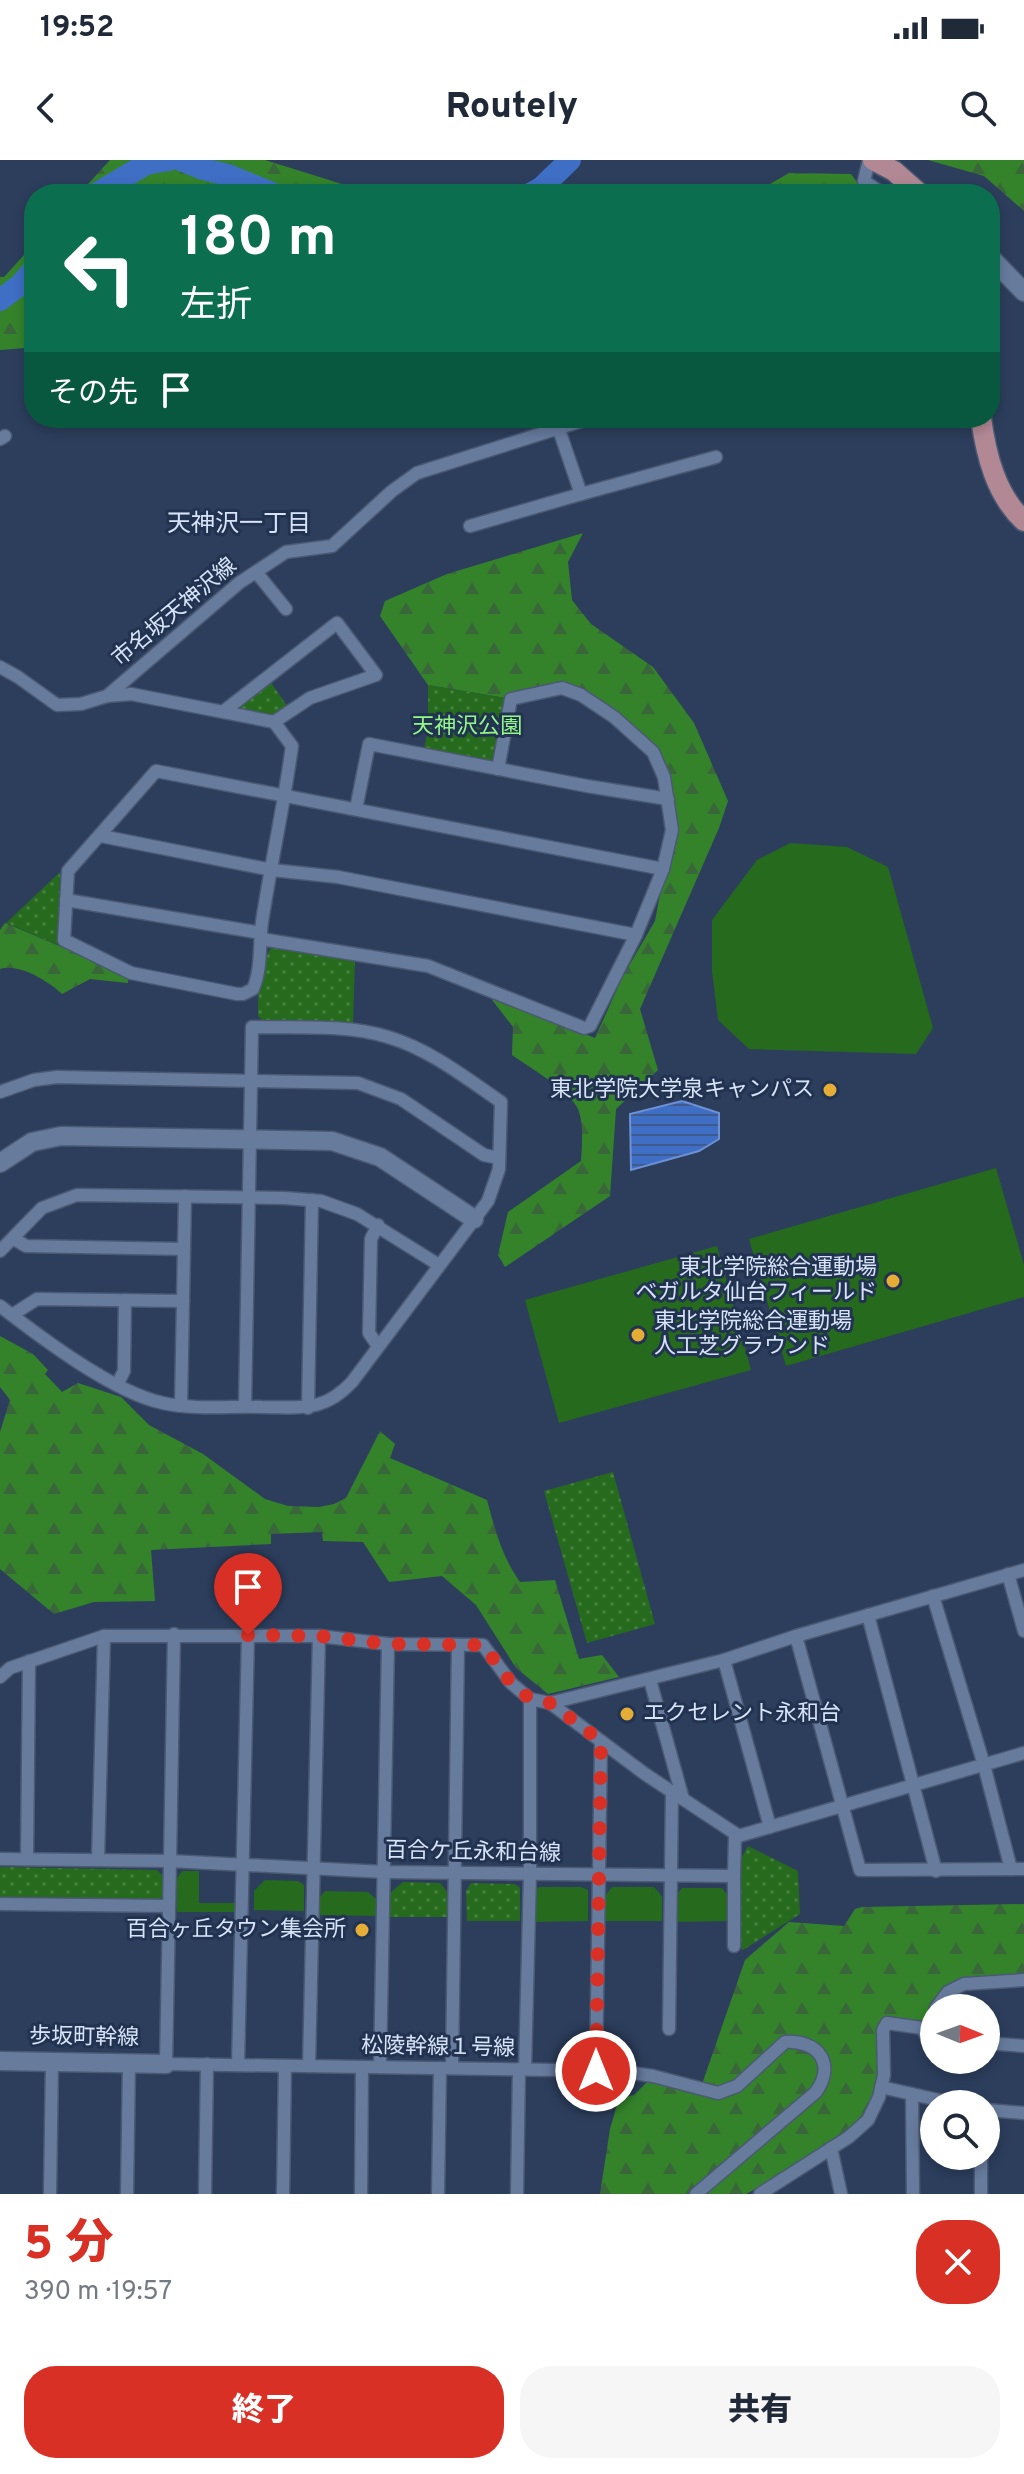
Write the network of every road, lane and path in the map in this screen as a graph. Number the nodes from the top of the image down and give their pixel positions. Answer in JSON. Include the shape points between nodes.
{"nodes":[{"id":1,"x":871,"y":160,"type":"edge"},
{"id":2,"x":868,"y":184,"type":"edge"},
{"id":3,"x":910,"y":184,"type":"edge"},
{"id":4,"x":1000,"y":267,"type":"edge"},
{"id":5,"x":1024,"y":292,"type":"edge"},
{"id":6,"x":543,"y":428,"type":"edge"},
{"id":7,"x":559,"y":428,"type":"edge"},
{"id":8,"x":983,"y":428,"type":"edge"},
{"id":9,"x":716,"y":457,"type":"dead end"},
{"id":10,"x":581,"y":494,"type":"junction"},
{"id":11,"x":1024,"y":521,"type":"edge"},
{"id":12,"x":470,"y":526,"type":"dead end"},
{"id":13,"x":256,"y":572,"type":"junction"},
{"id":14,"x":286,"y":609,"type":"dead end"},
{"id":15,"x":0,"y":667,"type":"edge"},
{"id":16,"x":107,"y":696,"type":"junction"},
{"id":17,"x":224,"y":711,"type":"junction"},
{"id":18,"x":274,"y":722,"type":"junction"},
{"id":19,"x":498,"y":769,"type":"junction"},
{"id":20,"x":285,"y":796,"type":"junction"},
{"id":21,"x":668,"y":799,"type":"junction"},
{"id":22,"x":356,"y":809,"type":"junction"},
{"id":23,"x":101,"y":836,"type":"junction"},
{"id":24,"x":663,"y":869,"type":"junction"},
{"id":25,"x":272,"y":870,"type":"junction"},
{"id":26,"x":66,"y":900,"type":"junction"},
{"id":27,"x":636,"y":935,"type":"junction"},
{"id":28,"x":261,"y":936,"type":"junction"},
{"id":29,"x":251,"y":1080,"type":"junction"},
{"id":30,"x":0,"y":1092,"type":"edge"},
{"id":31,"x":250,"y":1138,"type":"junction"},
{"id":32,"x":499,"y":1158,"type":"junction"},
{"id":33,"x":0,"y":1163,"type":"edge"},
{"id":34,"x":185,"y":1196,"type":"junction"},
{"id":35,"x":249,"y":1197,"type":"junction"},
{"id":36,"x":312,"y":1200,"type":"junction"},
{"id":37,"x":474,"y":1219,"type":"junction"},
{"id":38,"x":378,"y":1225,"type":"junction"},
{"id":39,"x":14,"y":1239,"type":"junction"},
{"id":40,"x":184,"y":1249,"type":"junction"},
{"id":41,"x":0,"y":1251,"type":"edge"},
{"id":42,"x":439,"y":1265,"type":"junction"},
{"id":43,"x":125,"y":1300,"type":"junction"},
{"id":44,"x":183,"y":1301,"type":"junction"},
{"id":45,"x":0,"y":1306,"type":"edge"},
{"id":46,"x":12,"y":1315,"type":"junction"},
{"id":47,"x":378,"y":1346,"type":"junction"},
{"id":48,"x":117,"y":1385,"type":"junction"},
{"id":49,"x":181,"y":1405,"type":"junction"},
{"id":50,"x":245,"y":1407,"type":"junction"},
{"id":51,"x":308,"y":1408,"type":"junction"},
{"id":52,"x":1024,"y":1570,"type":"edge"},
{"id":53,"x":1008,"y":1574,"type":"junction"},
{"id":54,"x":933,"y":1596,"type":"junction"},
{"id":55,"x":868,"y":1615,"type":"junction"},
{"id":56,"x":1024,"y":1631,"type":"edge"},
{"id":57,"x":174,"y":1634,"type":"junction"},
{"id":58,"x":248,"y":1635,"type":"junction"},
{"id":59,"x":104,"y":1636,"type":"junction"},
{"id":60,"x":319,"y":1636,"type":"junction"},
{"id":61,"x":796,"y":1636,"type":"junction"},
{"id":62,"x":388,"y":1644,"type":"junction"},
{"id":63,"x":458,"y":1645,"type":"junction"},
{"id":64,"x":724,"y":1660,"type":"junction"},
{"id":65,"x":29,"y":1661,"type":"junction"},
{"id":66,"x":0,"y":1677,"type":"edge"},
{"id":67,"x":650,"y":1680,"type":"junction"},
{"id":68,"x":530,"y":1699,"type":"junction"},
{"id":69,"x":550,"y":1703,"type":"junction"},
{"id":70,"x":601,"y":1741,"type":"junction"},
{"id":71,"x":1024,"y":1753,"type":"edge"},
{"id":72,"x":984,"y":1765,"type":"junction"},
{"id":73,"x":914,"y":1787,"type":"junction"},
{"id":74,"x":677,"y":1795,"type":"junction"},
{"id":75,"x":842,"y":1805,"type":"junction"},
{"id":76,"x":770,"y":1827,"type":"junction"},
{"id":77,"x":739,"y":1836,"type":"junction"},
{"id":78,"x":0,"y":1859,"type":"edge"},
{"id":79,"x":27,"y":1859,"type":"junction"},
{"id":80,"x":98,"y":1860,"type":"junction"},
{"id":81,"x":170,"y":1861,"type":"junction"},
{"id":82,"x":242,"y":1866,"type":"junction"},
{"id":83,"x":313,"y":1869,"type":"junction"},
{"id":84,"x":1017,"y":1869,"type":"edge"},
{"id":85,"x":936,"y":1871,"type":"junction"},
{"id":86,"x":385,"y":1872,"type":"junction"},
{"id":87,"x":456,"y":1873,"type":"junction"},
{"id":88,"x":530,"y":1874,"type":"junction"},
{"id":89,"x":598,"y":1875,"type":"junction"},
{"id":90,"x":670,"y":1875,"type":"junction"},
{"id":91,"x":734,"y":1876,"type":"junction"},
{"id":92,"x":0,"y":1904,"type":"edge"},
{"id":93,"x":169,"y":1906,"type":"junction"},
{"id":94,"x":734,"y":1946,"type":"dead end"},
{"id":95,"x":1024,"y":1980,"type":"edge"},
{"id":96,"x":947,"y":1994,"type":"edge"},
{"id":97,"x":920,"y":2028,"type":"edge"},
{"id":98,"x":669,"y":2029,"type":"dead end"},
{"id":99,"x":1000,"y":2044,"type":"edge"},
{"id":100,"x":1024,"y":2046,"type":"edge"},
{"id":101,"x":0,"y":2061,"type":"edge"},
{"id":102,"x":52,"y":2062,"type":"junction"},
{"id":103,"x":129,"y":2063,"type":"junction"},
{"id":104,"x":166,"y":2064,"type":"junction"},
{"id":105,"x":207,"y":2064,"type":"junction"},
{"id":106,"x":238,"y":2065,"type":"junction"},
{"id":107,"x":285,"y":2066,"type":"junction"},
{"id":108,"x":309,"y":2066,"type":"junction"},
{"id":109,"x":362,"y":2067,"type":"junction"},
{"id":110,"x":380,"y":2067,"type":"junction"},
{"id":111,"x":446,"y":2068,"type":"junction"},
{"id":112,"x":522,"y":2069,"type":"junction"},
{"id":113,"x":596,"y":2071,"type":"junction"},
{"id":114,"x":881,"y":2087,"type":"junction"},
{"id":115,"x":912,"y":2094,"type":"junction"},
{"id":116,"x":920,"y":2096,"type":"edge"},
{"id":117,"x":1000,"y":2111,"type":"edge"},
{"id":118,"x":1024,"y":2113,"type":"edge"},
{"id":119,"x":831,"y":2148,"type":"junction"},
{"id":120,"x":981,"y":2170,"type":"edge"},
{"id":121,"x":768,"y":2192,"type":"edge"},
{"id":122,"x":50,"y":2194,"type":"edge"},
{"id":123,"x":127,"y":2194,"type":"edge"},
{"id":124,"x":205,"y":2194,"type":"edge"},
{"id":125,"x":283,"y":2194,"type":"edge"},
{"id":126,"x":361,"y":2194,"type":"edge"},
{"id":127,"x":438,"y":2194,"type":"edge"},
{"id":128,"x":517,"y":2194,"type":"edge"},
{"id":129,"x":696,"y":2194,"type":"edge"},
{"id":130,"x":841,"y":2194,"type":"edge"},
{"id":131,"x":913,"y":2194,"type":"edge"},
{"id":132,"x":981,"y":2194,"type":"edge"}],
"edges":[{"from":1,"to":2,"type":"street","via":[[864,181]]},
{"from":1,"to":3,"type":"main road"},
{"from":4,"to":5,"type":"street"},
{"from":6,"to":13,"type":"street","name":"市名坂天神沢線","via":[[417,473],[332,546],[286,552]]},
{"from":7,"to":10,"type":"street"},
{"from":8,"to":11,"type":"main road","via":[[1005,498]]},
{"from":9,"to":10,"type":"street"},
{"from":10,"to":12,"type":"street"},
{"from":13,"to":14,"type":"street"},
{"from":13,"to":16,"type":"street","name":"市名坂天神沢線"},
{"from":15,"to":16,"type":"street","name":"市名坂天神沢線","via":[[57,705]]},
{"from":16,"to":17,"type":"street","via":[[131,694]]},
{"from":17,"to":18,"type":"street"},
{"from":17,"to":18,"type":"street","via":[[337,623],[376,675],[310,698]]},
{"from":18,"to":20,"type":"street","via":[[292,746]]},
{"from":19,"to":21,"type":"street"},
{"from":19,"to":21,"type":"street","via":[[511,699],[562,688],[614,717],[653,752]]},
{"from":19,"to":22,"type":"street","via":[[369,744]]},
{"from":20,"to":22,"type":"street"},
{"from":20,"to":23,"type":"street","via":[[156,771]]},
{"from":20,"to":25,"type":"street"},
{"from":21,"to":24,"type":"street","via":[[672,830]]},
{"from":22,"to":24,"type":"street"},
{"from":23,"to":25,"type":"street"},
{"from":23,"to":26,"type":"street","via":[[68,871]]},
{"from":24,"to":27,"type":"street"},
{"from":25,"to":27,"type":"street","via":[[338,877]]},
{"from":25,"to":28,"type":"street"},
{"from":26,"to":28,"type":"street"},
{"from":26,"to":28,"type":"street","via":[[66,943],[131,973],[176,983],[248,992],[256,982]]},
{"from":27,"to":28,"type":"street","via":[[590,1026],[584,1028],[428,966]]},
{"from":29,"to":30,"type":"street","via":[[57,1077]]},
{"from":29,"to":31,"type":"street"},
{"from":29,"to":32,"type":"street","via":[[371,1087],[401,1099],[484,1155]]},
{"from":29,"to":32,"type":"street","via":[[252,1027],[350,1029],[388,1037],[429,1055],[501,1102]]},
{"from":31,"to":33,"type":"street","via":[[61,1136],[32,1142]]},
{"from":31,"to":35,"type":"street"},
{"from":31,"to":37,"type":"street","via":[[355,1147],[392,1164]]},
{"from":32,"to":37,"type":"street","via":[[491,1194]]},
{"from":34,"to":35,"type":"street"},
{"from":34,"to":39,"type":"street","via":[[69,1196],[42,1208]]},
{"from":34,"to":40,"type":"street"},
{"from":35,"to":36,"type":"street"},
{"from":35,"to":50,"type":"street"},
{"from":36,"to":38,"type":"street"},
{"from":36,"to":51,"type":"street"},
{"from":37,"to":42,"type":"street"},
{"from":38,"to":42,"type":"street"},
{"from":38,"to":47,"type":"street","via":[[371,1239],[369,1333]]},
{"from":39,"to":40,"type":"street","via":[[26,1246]]},
{"from":39,"to":41,"type":"street"},
{"from":40,"to":44,"type":"street"},
{"from":42,"to":47,"type":"street"},
{"from":43,"to":44,"type":"street"},
{"from":43,"to":46,"type":"street","via":[[37,1299]]},
{"from":43,"to":48,"type":"street","via":[[124,1371]]},
{"from":44,"to":49,"type":"street"},
{"from":45,"to":46,"type":"street"},
{"from":46,"to":48,"type":"street"},
{"from":47,"to":51,"type":"street","via":[[337,1396]]},
{"from":48,"to":49,"type":"street","via":[[150,1400]]},
{"from":49,"to":50,"type":"street"},
{"from":50,"to":51,"type":"street"},
{"from":52,"to":53,"type":"street"},
{"from":53,"to":54,"type":"street"},
{"from":53,"to":56,"type":"street"},
{"from":54,"to":55,"type":"street"},
{"from":54,"to":72,"type":"street"},
{"from":55,"to":61,"type":"street"},
{"from":55,"to":73,"type":"street"},
{"from":57,"to":58,"type":"street"},
{"from":57,"to":59,"type":"street"},
{"from":57,"to":81,"type":"street"},
{"from":58,"to":60,"type":"street"},
{"from":58,"to":82,"type":"street"},
{"from":59,"to":65,"type":"street"},
{"from":59,"to":80,"type":"street"},
{"from":60,"to":62,"type":"street"},
{"from":60,"to":83,"type":"street"},
{"from":61,"to":64,"type":"street"},
{"from":61,"to":75,"type":"street"},
{"from":62,"to":63,"type":"street"},
{"from":62,"to":86,"type":"street"},
{"from":63,"to":68,"type":"street","via":[[483,1645]]},
{"from":63,"to":87,"type":"street"},
{"from":64,"to":67,"type":"street"},
{"from":64,"to":76,"type":"street"},
{"from":65,"to":66,"type":"street"},
{"from":65,"to":79,"type":"street"},
{"from":67,"to":69,"type":"street"},
{"from":67,"to":74,"type":"street"},
{"from":68,"to":69,"type":"street"},
{"from":68,"to":88,"type":"street"},
{"from":69,"to":70,"type":"street"},
{"from":70,"to":74,"type":"street"},
{"from":70,"to":89,"type":"street"},
{"from":71,"to":72,"type":"street"},
{"from":72,"to":73,"type":"street"},
{"from":72,"to":84,"type":"street"},
{"from":73,"to":75,"type":"street"},
{"from":73,"to":85,"type":"street"},
{"from":74,"to":77,"type":"street"},
{"from":74,"to":90,"type":"street"},
{"from":75,"to":76,"type":"street"},
{"from":75,"to":85,"type":"street","via":[[860,1870]]},
{"from":76,"to":77,"type":"street"},
{"from":77,"to":91,"type":"street"},
{"from":78,"to":79,"type":"street","name":"百合ケ丘永和台線"},
{"from":79,"to":80,"type":"street","name":"百合ケ丘永和台線"},
{"from":80,"to":81,"type":"street","name":"百合ケ丘永和台線"},
{"from":81,"to":82,"type":"street","name":"百合ケ丘永和台線"},
{"from":81,"to":93,"type":"street"},
{"from":82,"to":83,"type":"street","name":"百合ケ丘永和台線"},
{"from":82,"to":106,"type":"street"},
{"from":83,"to":86,"type":"street","name":"百合ケ丘永和台線"},
{"from":83,"to":108,"type":"street"},
{"from":84,"to":85,"type":"street"},
{"from":86,"to":87,"type":"street","name":"百合ケ丘永和台線"},
{"from":86,"to":110,"type":"street"},
{"from":87,"to":88,"type":"street","name":"百合ケ丘永和台線"},
{"from":87,"to":111,"type":"street"},
{"from":88,"to":89,"type":"street","name":"百合ケ丘永和台線"},
{"from":88,"to":112,"type":"street"},
{"from":89,"to":90,"type":"street","name":"百合ケ丘永和台線"},
{"from":89,"to":113,"type":"street"},
{"from":90,"to":91,"type":"street","name":"百合ケ丘永和台線"},
{"from":90,"to":98,"type":"street"},
{"from":91,"to":94,"type":"street"},
{"from":92,"to":93,"type":"street"},
{"from":93,"to":104,"type":"street"},
{"from":95,"to":96,"type":"street","via":[[964,1984]]},
{"from":97,"to":114,"type":"street","via":[[887,2023]]},
{"from":99,"to":100,"type":"street"},
{"from":101,"to":102,"type":"street","name":"歩坂町幹線"},
{"from":102,"to":103,"type":"street","name":"歩坂町幹線"},
{"from":102,"to":122,"type":"street"},
{"from":103,"to":104,"type":"street","name":"歩坂町幹線"},
{"from":103,"to":123,"type":"street"},
{"from":104,"to":105,"type":"street","name":"松陵幹線１号線"},
{"from":105,"to":106,"type":"street","name":"松陵幹線１号線"},
{"from":105,"to":124,"type":"street"},
{"from":106,"to":107,"type":"street","name":"松陵幹線１号線"},
{"from":107,"to":108,"type":"street","name":"松陵幹線１号線"},
{"from":107,"to":125,"type":"street"},
{"from":108,"to":109,"type":"street","name":"松陵幹線１号線"},
{"from":109,"to":110,"type":"street","name":"松陵幹線１号線"},
{"from":109,"to":126,"type":"street"},
{"from":110,"to":111,"type":"street","name":"松陵幹線１号線"},
{"from":111,"to":112,"type":"street","name":"松陵幹線１号線"},
{"from":111,"to":127,"type":"street"},
{"from":112,"to":113,"type":"street","name":"松陵幹線１号線"},
{"from":112,"to":128,"type":"street"},
{"from":113,"to":129,"type":"street","name":"松陵幹線１号線","via":[[653,2076],[718,2093],[737,2086],[785,2042],[805,2043],[820,2054],[825,2075],[816,2092]]},
{"from":114,"to":115,"type":"street"},
{"from":114,"to":119,"type":"street","via":[[868,2120]]},
{"from":115,"to":116,"type":"street"},
{"from":115,"to":131,"type":"street"},
{"from":117,"to":118,"type":"street"},
{"from":119,"to":121,"type":"street"},
{"from":119,"to":130,"type":"street"},
{"from":120,"to":132,"type":"street"}]}
